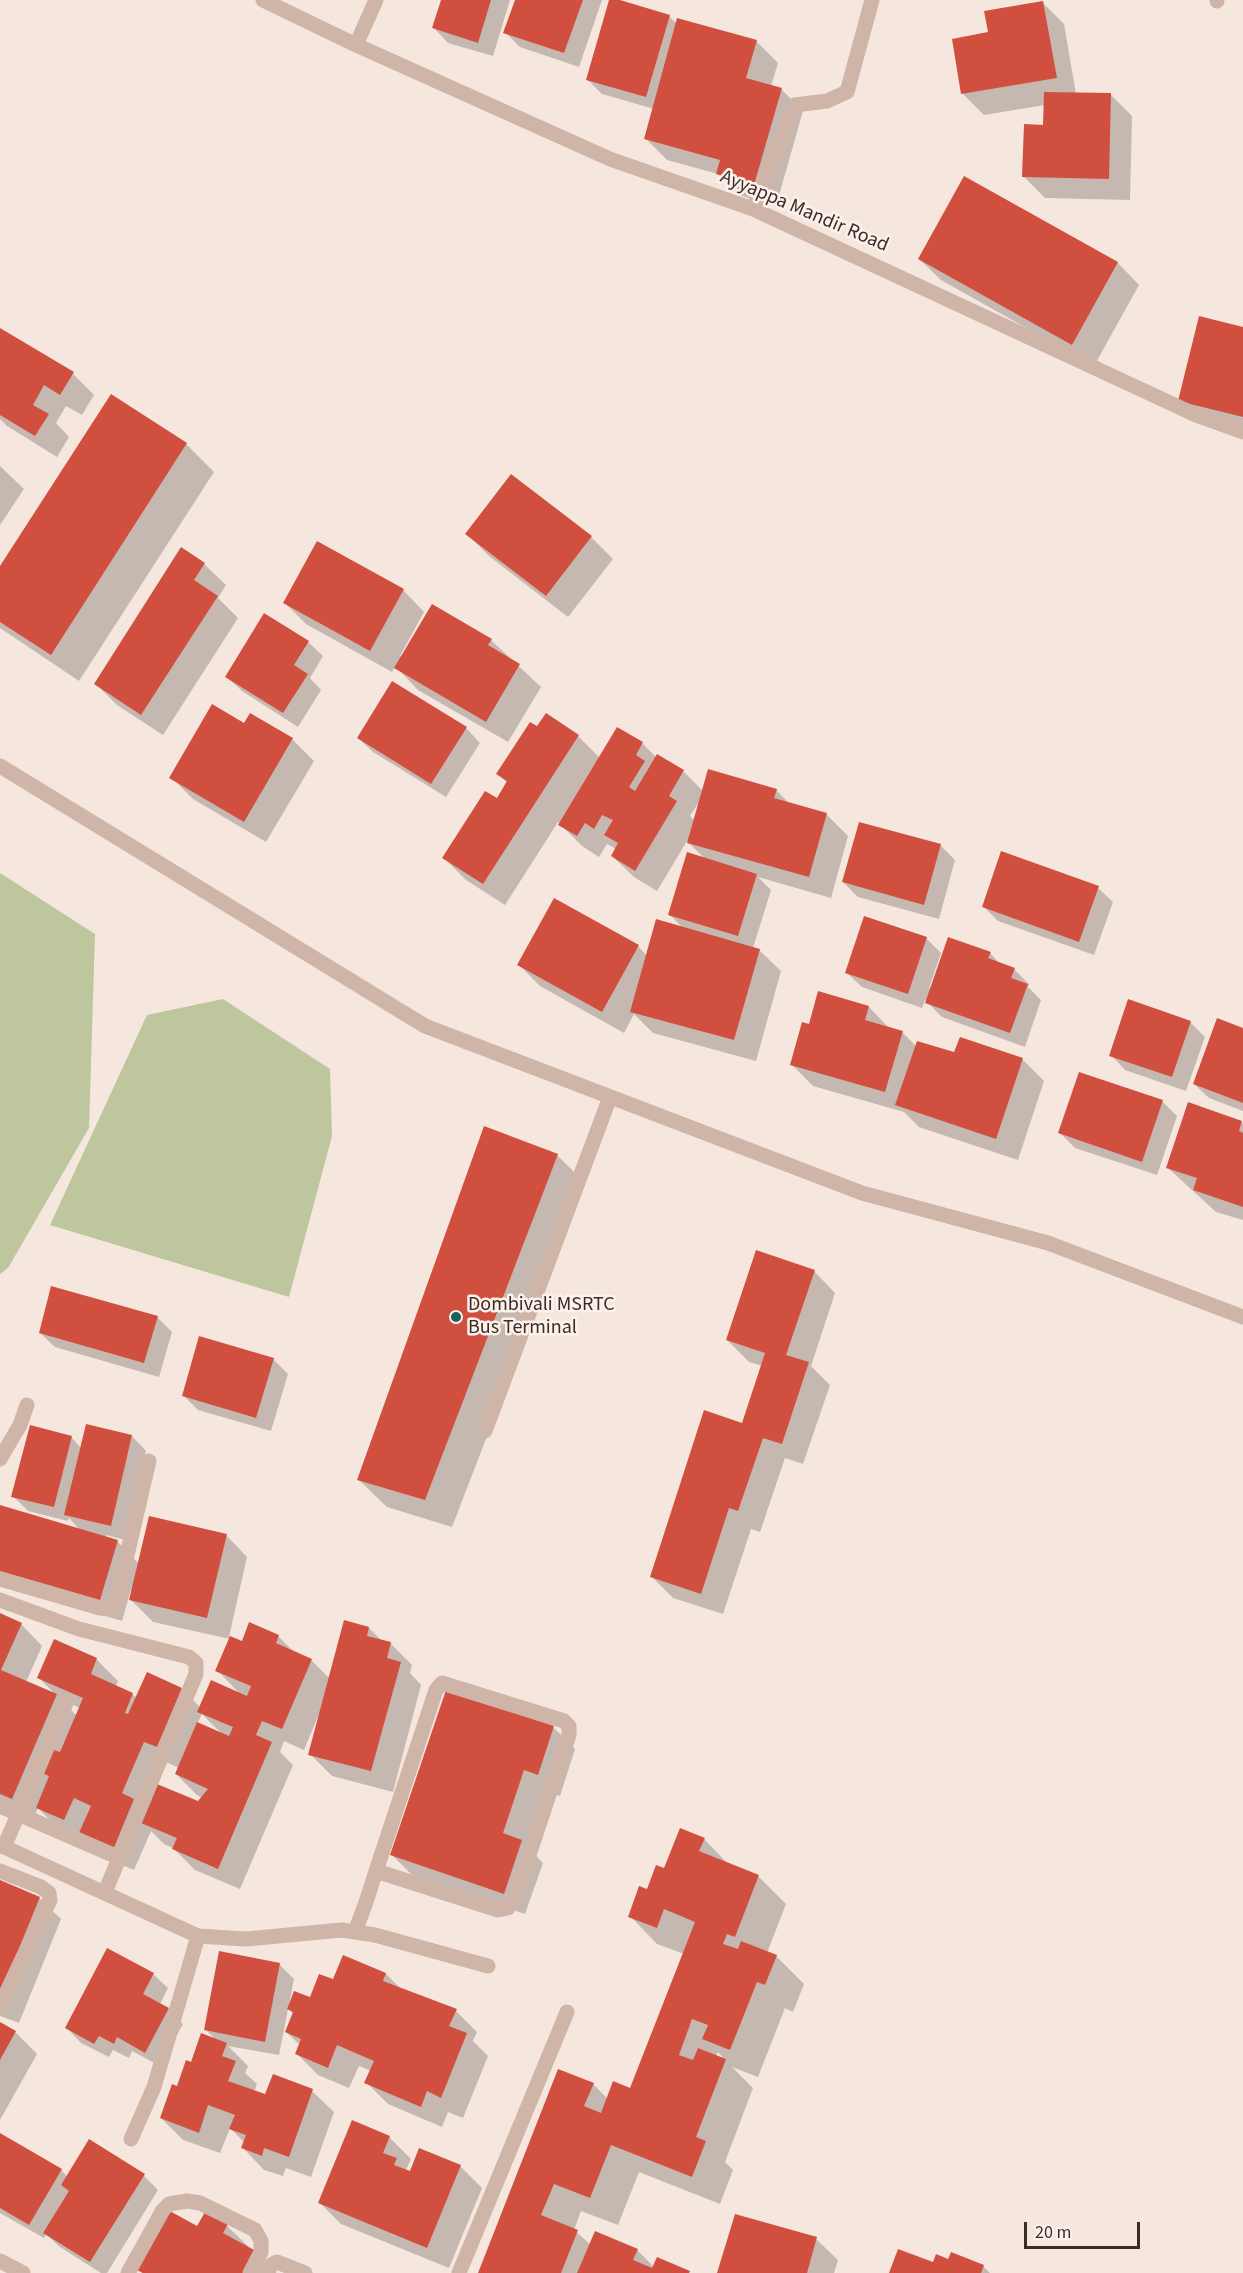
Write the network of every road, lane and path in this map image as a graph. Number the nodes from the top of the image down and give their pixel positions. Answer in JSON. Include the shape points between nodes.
{"nodes":[{"id":1,"x":263,"y":0,"type":"edge"},
{"id":2,"x":376,"y":0,"type":"edge"},
{"id":3,"x":872,"y":0,"type":"edge"},
{"id":4,"x":356,"y":45,"type":"junction"},
{"id":5,"x":753,"y":209,"type":"junction"},
{"id":6,"x":1243,"y":432,"type":"edge"},
{"id":7,"x":0,"y":766,"type":"edge"},
{"id":8,"x":610,"y":1097,"type":"junction"},
{"id":9,"x":1243,"y":1317,"type":"edge"},
{"id":10,"x":27,"y":1405,"type":"dead end"},
{"id":11,"x":485,"y":1431,"type":"dead end"},
{"id":12,"x":0,"y":1459,"type":"edge"},
{"id":13,"x":149,"y":1461,"type":"dead end"},
{"id":14,"x":0,"y":1580,"type":"edge"},
{"id":15,"x":0,"y":1600,"type":"edge"},
{"id":16,"x":67,"y":1701,"type":"dead end"},
{"id":17,"x":0,"y":1806,"type":"edge"},
{"id":18,"x":18,"y":1814,"type":"junction"},
{"id":19,"x":2,"y":1846,"type":"edge"},
{"id":20,"x":120,"y":1858,"type":"junction"},
{"id":21,"x":0,"y":1871,"type":"edge"},
{"id":22,"x":376,"y":1871,"type":"junction"},
{"id":23,"x":105,"y":1892,"type":"junction"},
{"id":24,"x":355,"y":1932,"type":"junction"},
{"id":25,"x":198,"y":1936,"type":"junction"},
{"id":26,"x":488,"y":1966,"type":"dead end"},
{"id":27,"x":0,"y":2006,"type":"edge"},
{"id":28,"x":567,"y":2012,"type":"dead end"},
{"id":29,"x":131,"y":2139,"type":"dead end"},
{"id":30,"x":0,"y":2261,"type":"edge"},
{"id":31,"x":23,"y":2273,"type":"edge"},
{"id":32,"x":128,"y":2273,"type":"edge"},
{"id":33,"x":250,"y":2273,"type":"edge"},
{"id":34,"x":268,"y":2273,"type":"edge"},
{"id":35,"x":305,"y":2273,"type":"edge"},
{"id":36,"x":459,"y":2273,"type":"edge"}],
"edges":[{"from":1,"to":4,"type":"street","name":"Ayyappa Mandir Road"},
{"from":2,"to":4,"type":"street"},
{"from":3,"to":5,"type":"street","via":[[847,92],[827,101],[795,105]]},
{"from":4,"to":5,"type":"street","name":"Ayyappa Mandir Road","via":[[610,159]]},
{"from":5,"to":6,"type":"street","name":"Ayyappa Mandir Road","via":[[1196,415]]},
{"from":7,"to":8,"type":"street","via":[[425,1026]]},
{"from":8,"to":9,"type":"street","via":[[862,1193],[1048,1243]]},
{"from":8,"to":11,"type":"street"},
{"from":10,"to":12,"type":"street"},
{"from":13,"to":14,"type":"street","via":[[116,1602],[111,1609]]},
{"from":15,"to":20,"type":"street","via":[[79,1629],[189,1657],[196,1663],[196,1674]]},
{"from":16,"to":18,"type":"street"},
{"from":17,"to":18,"type":"street"},
{"from":18,"to":19,"type":"street"},
{"from":18,"to":20,"type":"street"},
{"from":19,"to":23,"type":"street"},
{"from":20,"to":23,"type":"street"},
{"from":21,"to":27,"type":"street","via":[[41,1887],[49,1893],[50,1900]]},
{"from":22,"to":22,"type":"street","via":[[436,1690],[442,1683],[564,1721],[569,1726],[518,1889],[508,1908],[498,1910]]},
{"from":22,"to":24,"type":"street"},
{"from":23,"to":25,"type":"street"},
{"from":24,"to":25,"type":"street","via":[[246,1939]]},
{"from":24,"to":26,"type":"street"},
{"from":25,"to":29,"type":"street","via":[[154,2087]]},
{"from":28,"to":36,"type":"street"},
{"from":30,"to":31,"type":"street"},
{"from":32,"to":33,"type":"street","via":[[163,2210],[169,2204],[187,2201],[200,2203],[255,2230],[261,2252]]},
{"from":34,"to":35,"type":"street","via":[[277,2262]]}]}
